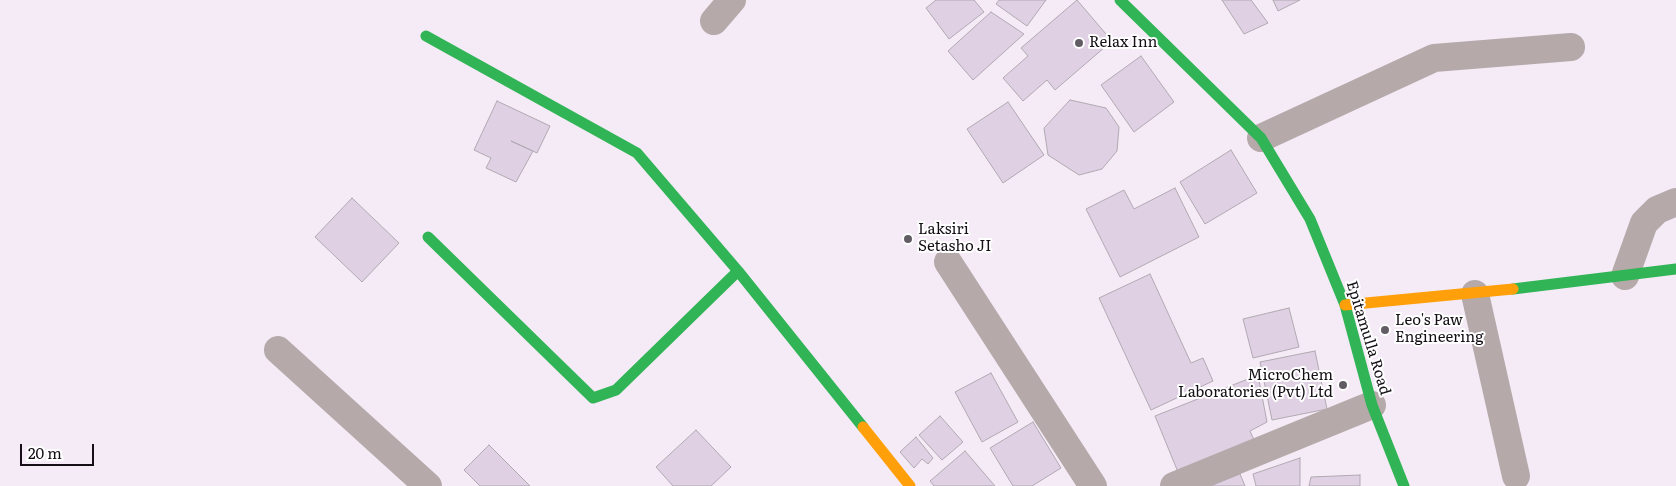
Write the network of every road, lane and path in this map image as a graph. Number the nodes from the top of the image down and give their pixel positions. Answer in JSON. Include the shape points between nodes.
{"nodes":[{"id":1,"x":732,"y":0,"type":"edge"},
{"id":2,"x":1120,"y":0,"type":"edge"},
{"id":3,"x":714,"y":21,"type":"dead end"},
{"id":4,"x":426,"y":36,"type":"dead end"},
{"id":5,"x":1571,"y":47,"type":"dead end"},
{"id":6,"x":1261,"y":138,"type":"junction"},
{"id":7,"x":1676,"y":202,"type":"edge"},
{"id":8,"x":428,"y":236,"type":"dead end"},
{"id":9,"x":948,"y":262,"type":"dead end"},
{"id":10,"x":1676,"y":269,"type":"edge"},
{"id":11,"x":738,"y":271,"type":"junction"},
{"id":12,"x":1625,"y":276,"type":"junction"},
{"id":13,"x":1475,"y":294,"type":"junction"},
{"id":14,"x":1345,"y":305,"type":"junction"},
{"id":15,"x":278,"y":350,"type":"dead end"},
{"id":16,"x":1372,"y":405,"type":"junction"},
{"id":17,"x":1516,"y":476,"type":"dead end"},
{"id":18,"x":428,"y":486,"type":"edge"},
{"id":19,"x":910,"y":486,"type":"edge"},
{"id":20,"x":1093,"y":486,"type":"edge"},
{"id":21,"x":1174,"y":486,"type":"edge"},
{"id":22,"x":1404,"y":486,"type":"edge"}],
"edges":[{"from":1,"to":3,"type":"street"},
{"from":2,"to":6,"type":"street","name":"Epitamulla Road"},
{"from":4,"to":11,"type":"street","via":[[637,153]]},
{"from":5,"to":6,"type":"street","via":[[1434,58]]},
{"from":6,"to":14,"type":"street","name":"Epitamulla Road","via":[[1310,219]]},
{"from":7,"to":12,"type":"street","via":[[1656,210],[1644,223]]},
{"from":8,"to":11,"type":"street","via":[[593,398],[616,390]]},
{"from":9,"to":20,"type":"street"},
{"from":10,"to":12,"type":"street"},
{"from":11,"to":19,"type":"street"},
{"from":12,"to":13,"type":"street"},
{"from":13,"to":14,"type":"street"},
{"from":13,"to":17,"type":"street"},
{"from":14,"to":16,"type":"street","name":"Epitamulla Road"},
{"from":15,"to":18,"type":"street"},
{"from":16,"to":21,"type":"street"},
{"from":16,"to":22,"type":"street","name":"Epitamulla Road"}]}
